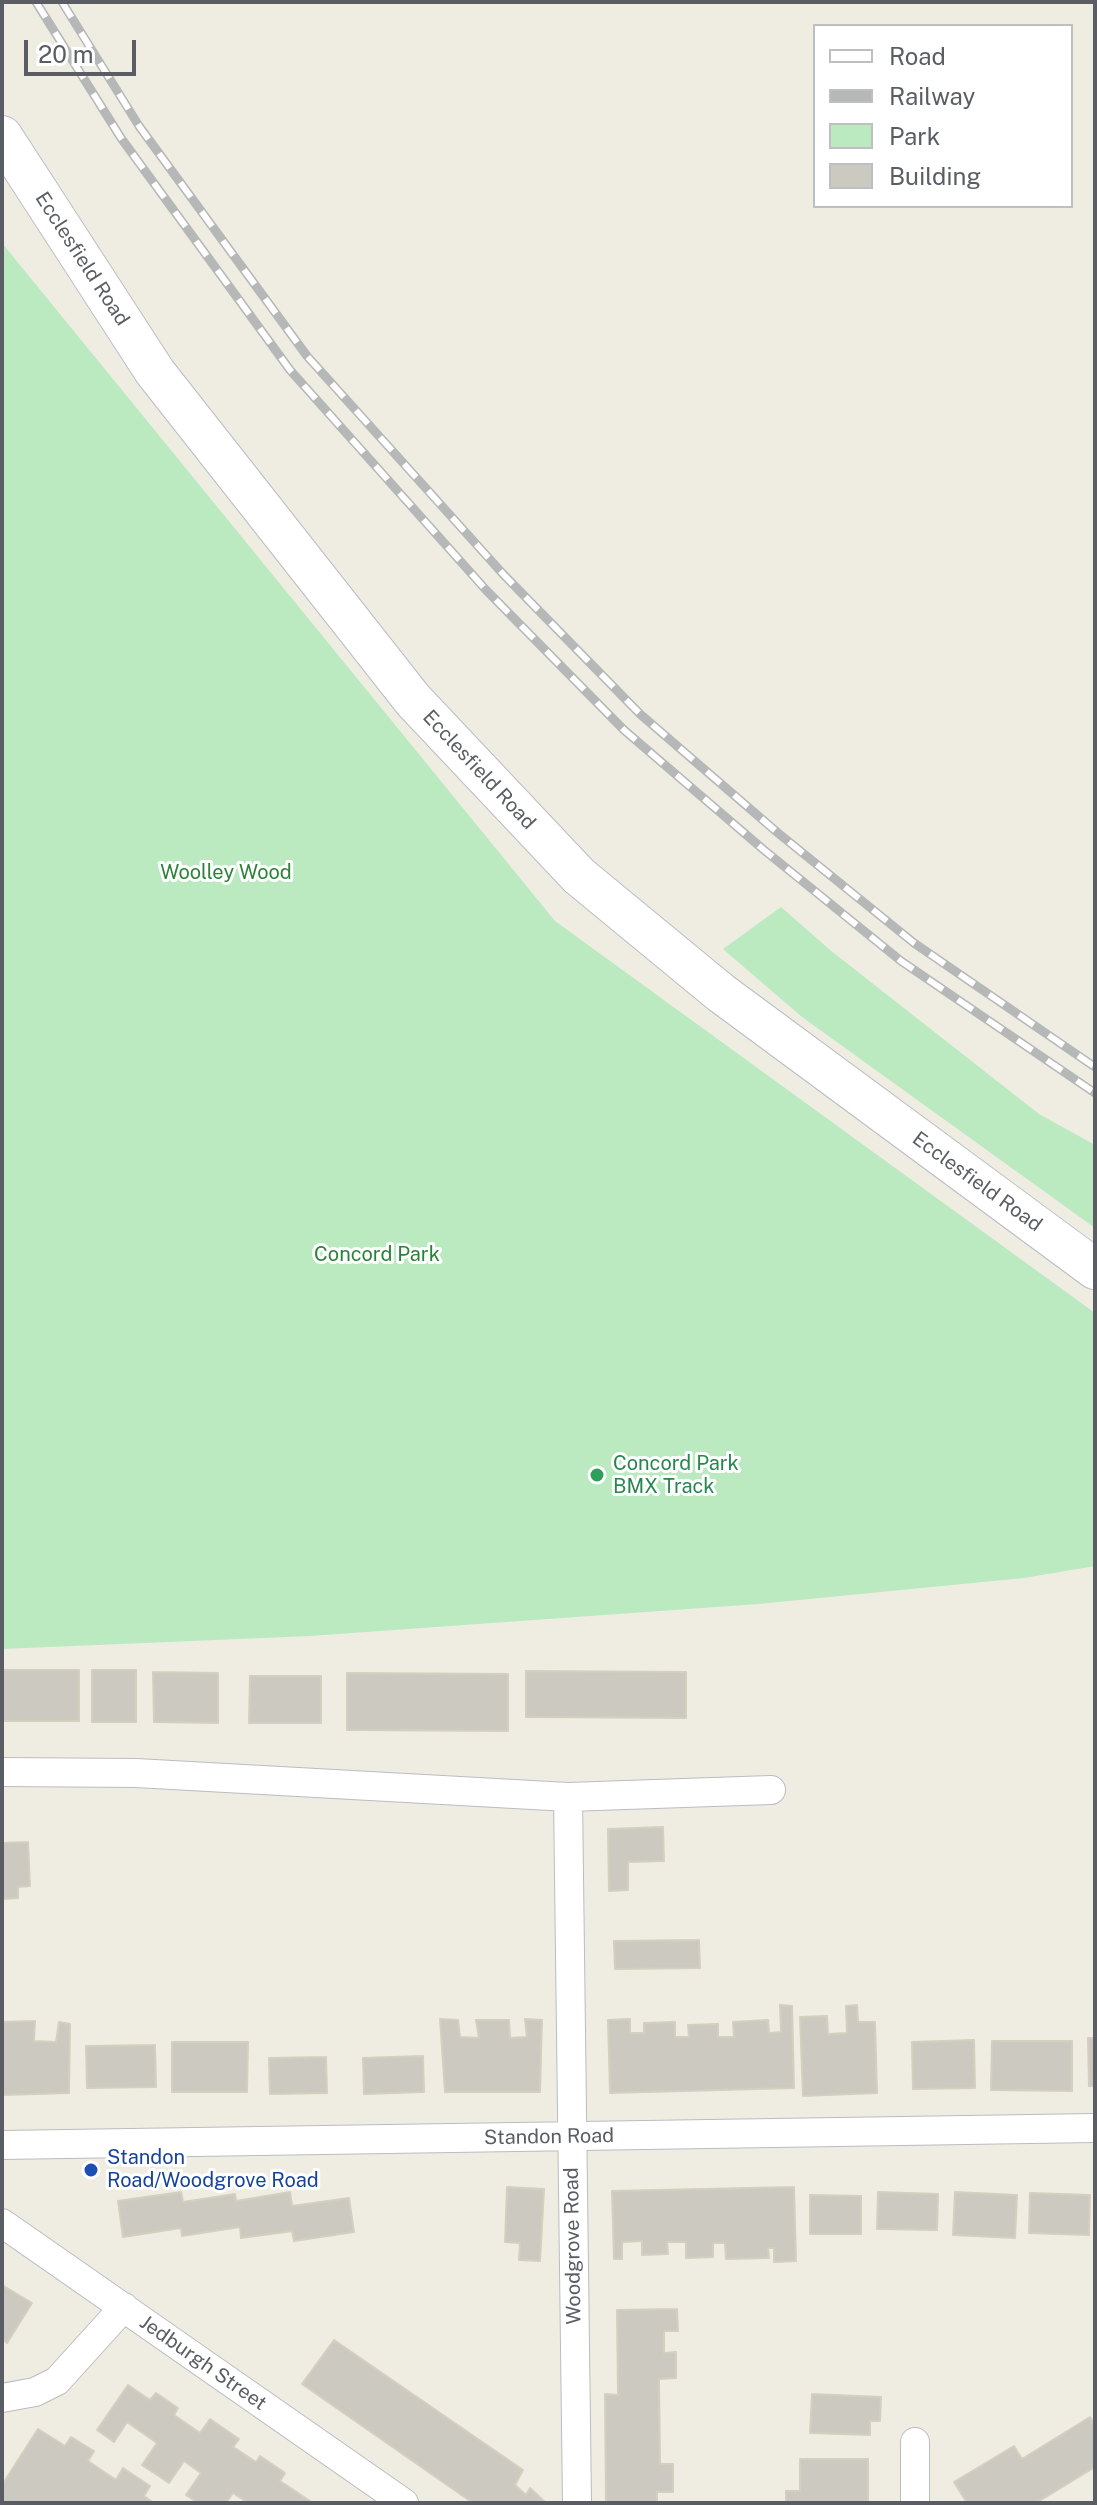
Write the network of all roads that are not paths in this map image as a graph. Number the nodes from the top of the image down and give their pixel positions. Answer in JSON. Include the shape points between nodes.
{"nodes":[{"id":1,"x":2,"y":136,"type":"edge"},
{"id":2,"x":1095,"y":1269,"type":"edge"},
{"id":3,"x":2,"y":1772,"type":"edge"},
{"id":4,"x":771,"y":1790,"type":"dead end"},
{"id":5,"x":568,"y":1797,"type":"junction"},
{"id":6,"x":1095,"y":2128,"type":"edge"},
{"id":7,"x":572,"y":2137,"type":"junction"},
{"id":8,"x":2,"y":2145,"type":"edge"},
{"id":9,"x":2,"y":2223,"type":"edge"},
{"id":10,"x":124,"y":2307,"type":"junction"},
{"id":11,"x":2,"y":2398,"type":"edge"},
{"id":12,"x":915,"y":2442,"type":"dead end"},
{"id":13,"x":404,"y":2503,"type":"edge"},
{"id":14,"x":577,"y":2503,"type":"edge"},
{"id":15,"x":915,"y":2503,"type":"edge"}],
"edges":[{"from":1,"to":2,"type":"main road","name":"Ecclesfield Road","via":[[155,372],[413,700],[579,876],[721,993]]},
{"from":3,"to":5,"type":"street","via":[[136,1773]]},
{"from":4,"to":5,"type":"street"},
{"from":5,"to":7,"type":"street","name":"Woodgrove Road"},
{"from":6,"to":7,"type":"street","name":"Standon Road"},
{"from":7,"to":8,"type":"street","name":"Standon Road"},
{"from":7,"to":14,"type":"street","name":"Woodgrove Road"},
{"from":9,"to":10,"type":"street","name":"Jedburgh Street"},
{"from":10,"to":11,"type":"street","via":[[57,2381],[35,2392]]},
{"from":10,"to":13,"type":"street","name":"Jedburgh Street"},
{"from":12,"to":15,"type":"street"}]}
